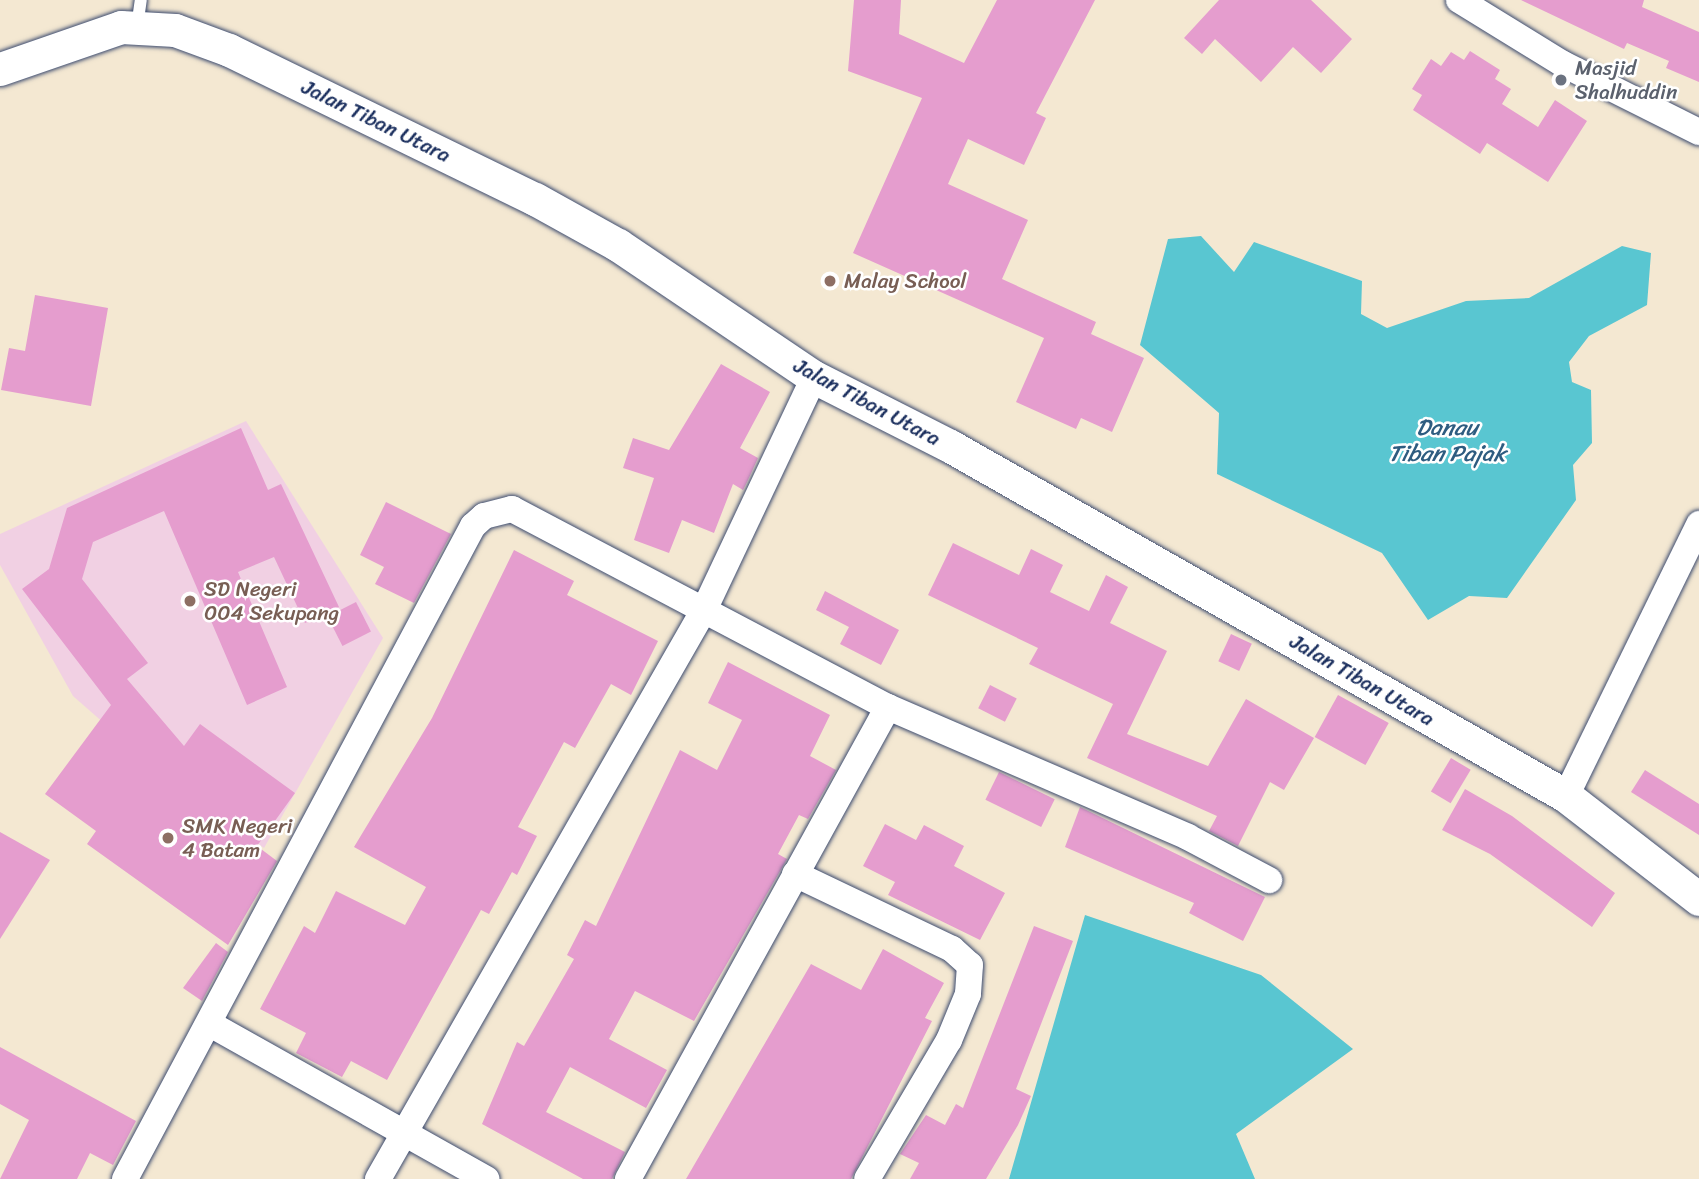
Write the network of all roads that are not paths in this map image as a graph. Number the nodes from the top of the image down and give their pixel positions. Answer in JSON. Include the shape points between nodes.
{"nodes":[{"id":1,"x":1459,"y":0,"type":"edge"},
{"id":2,"x":139,"y":13,"type":"edge"},
{"id":3,"x":0,"y":69,"type":"edge"},
{"id":4,"x":1699,"y":132,"type":"edge"},
{"id":5,"x":814,"y":377,"type":"junction"},
{"id":6,"x":1699,"y":524,"type":"edge"},
{"id":7,"x":705,"y":608,"type":"junction"},
{"id":8,"x":888,"y":707,"type":"junction"},
{"id":9,"x":1566,"y":796,"type":"junction"},
{"id":10,"x":795,"y":874,"type":"junction"},
{"id":11,"x":1269,"y":880,"type":"dead end"},
{"id":12,"x":1699,"y":899,"type":"edge"},
{"id":13,"x":210,"y":1024,"type":"junction"},
{"id":14,"x":401,"y":1136,"type":"junction"},
{"id":15,"x":125,"y":1179,"type":"edge"},
{"id":16,"x":378,"y":1179,"type":"edge"},
{"id":17,"x":486,"y":1179,"type":"edge"},
{"id":18,"x":628,"y":1179,"type":"edge"},
{"id":19,"x":867,"y":1179,"type":"edge"}],
"edges":[{"from":1,"to":4,"type":"street","via":[[1563,64]]},
{"from":2,"to":3,"type":"street","name":"Jalan Tiban Utara"},
{"from":2,"to":5,"type":"street","name":"Jalan Tiban Utara","via":[[229,50],[548,205]]},
{"from":5,"to":7,"type":"street"},
{"from":5,"to":9,"type":"street","name":"Jalan Tiban Utara","via":[[950,446]]},
{"from":6,"to":9,"type":"street"},
{"from":7,"to":8,"type":"street"},
{"from":7,"to":13,"type":"street","via":[[535,516],[512,509],[484,516]]},
{"from":7,"to":14,"type":"street"},
{"from":8,"to":10,"type":"street"},
{"from":8,"to":11,"type":"street","via":[[1188,837]]},
{"from":9,"to":12,"type":"street","name":"Jalan Tiban Utara"},
{"from":10,"to":18,"type":"street"},
{"from":10,"to":19,"type":"street","via":[[952,949],[970,965],[968,994],[948,1040]]},
{"from":13,"to":14,"type":"street"},
{"from":13,"to":15,"type":"street"},
{"from":14,"to":16,"type":"street"},
{"from":14,"to":17,"type":"street"}]}
